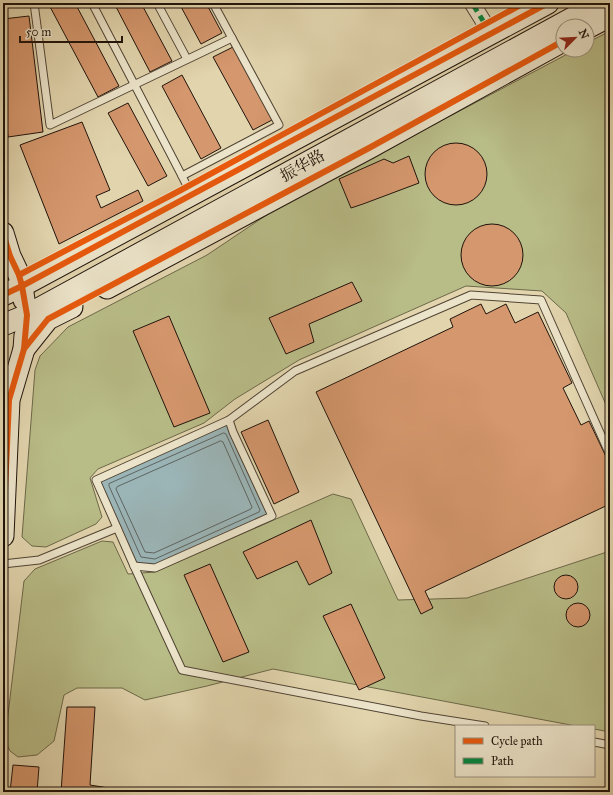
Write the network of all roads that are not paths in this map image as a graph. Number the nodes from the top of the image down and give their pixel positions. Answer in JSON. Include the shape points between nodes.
{"nodes":[{"id":1,"x":34,"y":3,"type":"edge"},
{"id":2,"x":92,"y":3,"type":"edge"},
{"id":3,"x":157,"y":3,"type":"edge"},
{"id":4,"x":213,"y":3,"type":"edge"},
{"id":5,"x":472,"y":3,"type":"edge"},
{"id":6,"x":524,"y":3,"type":"edge"},
{"id":7,"x":548,"y":3,"type":"edge"},
{"id":8,"x":600,"y":3,"type":"edge"},
{"id":9,"x":610,"y":16,"type":"edge"},
{"id":10,"x":485,"y":24,"type":"junction"},
{"id":11,"x":595,"y":24,"type":"edge"},
{"id":12,"x":232,"y":38,"type":"junction"},
{"id":13,"x":555,"y":45,"type":"edge"},
{"id":14,"x":187,"y":59,"type":"junction"},
{"id":15,"x":134,"y":84,"type":"junction"},
{"id":16,"x":185,"y":181,"type":"junction"},
{"id":17,"x":3,"y":233,"type":"edge"},
{"id":18,"x":20,"y":280,"type":"junction"},
{"id":19,"x":3,"y":295,"type":"edge"},
{"id":20,"x":27,"y":315,"type":"junction"},
{"id":21,"x":3,"y":325,"type":"edge"},
{"id":22,"x":24,"y":348,"type":"junction"},
{"id":23,"x":229,"y":420,"type":"junction"},
{"id":24,"x":610,"y":455,"type":"edge"},
{"id":25,"x":117,"y":528,"type":"junction"},
{"id":26,"x":3,"y":536,"type":"edge"},
{"id":27,"x":3,"y":564,"type":"edge"},
{"id":28,"x":134,"y":566,"type":"junction"},
{"id":29,"x":479,"y":725,"type":"edge"},
{"id":30,"x":595,"y":742,"type":"edge"},
{"id":31,"x":610,"y":745,"type":"edge"}],
"edges":[{"from":1,"to":15,"type":"lane","via":[[50,125]]},
{"from":2,"to":15,"type":"lane"},
{"from":3,"to":14,"type":"lane"},
{"from":4,"to":12,"type":"lane"},
{"from":5,"to":10,"type":"street"},
{"from":6,"to":10,"type":"main road"},
{"from":7,"to":18,"type":"main road","name":"振华路"},
{"from":8,"to":20,"type":"main road","name":"振华路"},
{"from":9,"to":11,"type":"main road"},
{"from":10,"to":16,"type":"main road"},
{"from":12,"to":14,"type":"lane"},
{"from":12,"to":16,"type":"lane","via":[[279,125]]},
{"from":13,"to":22,"type":"main road","via":[[48,319]]},
{"from":14,"to":15,"type":"lane"},
{"from":15,"to":16,"type":"lane"},
{"from":16,"to":18,"type":"main road"},
{"from":17,"to":18,"type":"main road"},
{"from":18,"to":19,"type":"main road","name":"振华路"},
{"from":18,"to":20,"type":"main road"},
{"from":20,"to":21,"type":"main road","name":"振华路"},
{"from":20,"to":22,"type":"main road"},
{"from":22,"to":26,"type":"main road","via":[[9,400]]},
{"from":23,"to":24,"type":"lane","via":[[295,372],[471,295],[541,300]]},
{"from":23,"to":25,"type":"lane","via":[[96,480]]},
{"from":23,"to":28,"type":"lane","via":[[272,516],[155,568]]},
{"from":25,"to":27,"type":"lane","via":[[38,560]]},
{"from":25,"to":28,"type":"lane"},
{"from":28,"to":29,"type":"lane","via":[[182,670]]},
{"from":30,"to":31,"type":"lane"}]}
